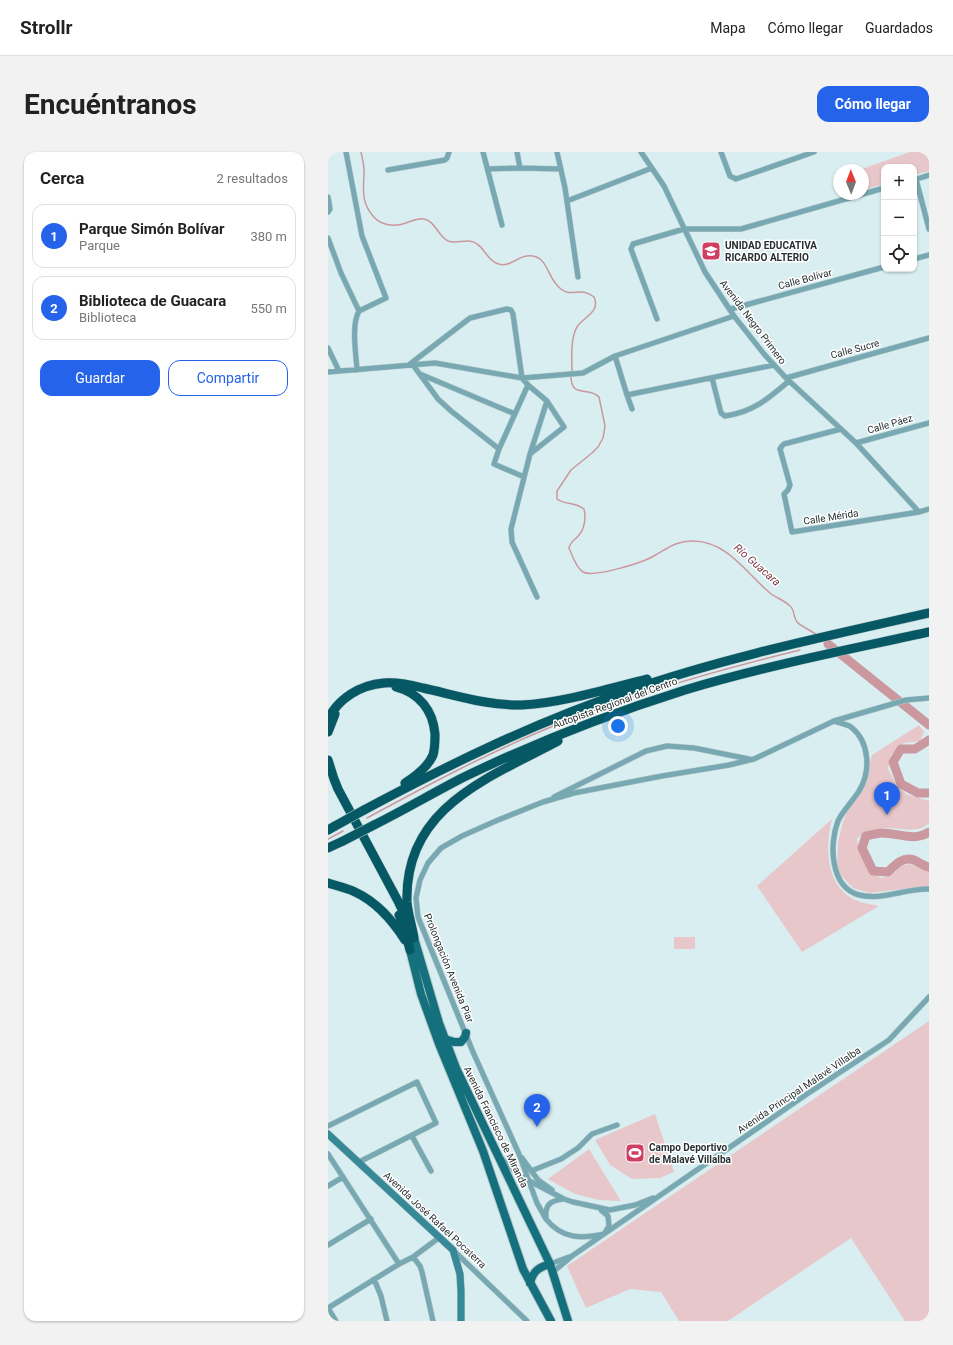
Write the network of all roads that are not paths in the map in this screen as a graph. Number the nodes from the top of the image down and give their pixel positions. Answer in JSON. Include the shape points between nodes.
{"nodes":[{"id":1,"x":346,"y":152,"type":"edge"},
{"id":2,"x":449,"y":152,"type":"edge"},
{"id":3,"x":483,"y":152,"type":"edge"},
{"id":4,"x":518,"y":152,"type":"edge"},
{"id":5,"x":557,"y":152,"type":"edge"},
{"id":6,"x":641,"y":152,"type":"edge"},
{"id":7,"x":721,"y":152,"type":"edge"},
{"id":8,"x":814,"y":152,"type":"edge"},
{"id":9,"x":488,"y":168,"type":"junction"},
{"id":10,"x":520,"y":168,"type":"junction"},
{"id":11,"x":652,"y":168,"type":"junction"},
{"id":12,"x":561,"y":169,"type":"junction"},
{"id":13,"x":388,"y":170,"type":"dead end"},
{"id":14,"x":929,"y":175,"type":"edge"},
{"id":15,"x":917,"y":178,"type":"edge"},
{"id":16,"x":917,"y":186,"type":"edge"},
{"id":17,"x":881,"y":189,"type":"edge"},
{"id":18,"x":328,"y":198,"type":"edge"},
{"id":19,"x":566,"y":201,"type":"junction"},
{"id":20,"x":328,"y":212,"type":"edge"},
{"id":21,"x":502,"y":225,"type":"dead end"},
{"id":22,"x":684,"y":228,"type":"junction"},
{"id":23,"x":929,"y":228,"type":"edge"},
{"id":24,"x":328,"y":238,"type":"edge"},
{"id":25,"x":929,"y":255,"type":"edge"},
{"id":26,"x":917,"y":258,"type":"edge"},
{"id":27,"x":881,"y":268,"type":"edge"},
{"id":28,"x":578,"y":277,"type":"dead end"},
{"id":29,"x":731,"y":309,"type":"junction"},
{"id":30,"x":359,"y":311,"type":"junction"},
{"id":31,"x":734,"y":316,"type":"junction"},
{"id":32,"x":657,"y":319,"type":"dead end"},
{"id":33,"x":929,"y":338,"type":"edge"},
{"id":34,"x":328,"y":348,"type":"edge"},
{"id":35,"x":614,"y":356,"type":"junction"},
{"id":36,"x":411,"y":365,"type":"junction"},
{"id":37,"x":774,"y":365,"type":"junction"},
{"id":38,"x":357,"y":370,"type":"junction"},
{"id":39,"x":339,"y":371,"type":"junction"},
{"id":40,"x":328,"y":372,"type":"edge"},
{"id":41,"x":419,"y":373,"type":"junction"},
{"id":42,"x":522,"y":378,"type":"junction"},
{"id":43,"x":712,"y":378,"type":"junction"},
{"id":44,"x":788,"y":379,"type":"junction"},
{"id":45,"x":528,"y":385,"type":"junction"},
{"id":46,"x":627,"y":395,"type":"junction"},
{"id":47,"x":547,"y":401,"type":"junction"},
{"id":48,"x":632,"y":409,"type":"dead end"},
{"id":49,"x":515,"y":414,"type":"junction"},
{"id":50,"x":929,"y":423,"type":"edge"},
{"id":51,"x":841,"y":429,"type":"junction"},
{"id":52,"x":856,"y":443,"type":"junction"},
{"id":53,"x":499,"y":449,"type":"junction"},
{"id":54,"x":530,"y":454,"type":"junction"},
{"id":55,"x":524,"y":477,"type":"junction"},
{"id":56,"x":929,"y":509,"type":"edge"},
{"id":57,"x":919,"y":512,"type":"junction"},
{"id":58,"x":537,"y":597,"type":"dead end"},
{"id":59,"x":929,"y":614,"type":"edge"},
{"id":60,"x":929,"y":632,"type":"edge"},
{"id":61,"x":743,"y":657,"type":"junction"},
{"id":62,"x":929,"y":698,"type":"edge"},
{"id":63,"x":635,"y":707,"type":"junction"},
{"id":64,"x":856,"y":715,"type":"junction"},
{"id":65,"x":328,"y":719,"type":"edge"},
{"id":66,"x":834,"y":721,"type":"junction"},
{"id":67,"x":850,"y":726,"type":"junction"},
{"id":68,"x":328,"y":732,"type":"edge"},
{"id":69,"x":750,"y":759,"type":"junction"},
{"id":70,"x":328,"y":760,"type":"edge"},
{"id":71,"x":328,"y":778,"type":"edge"},
{"id":72,"x":543,"y":802,"type":"junction"},
{"id":73,"x":365,"y":810,"type":"junction"},
{"id":74,"x":331,"y":828,"type":"edge"},
{"id":75,"x":328,"y":848,"type":"edge"},
{"id":76,"x":328,"y":883,"type":"edge"},
{"id":77,"x":929,"y":889,"type":"edge"},
{"id":78,"x":414,"y":938,"type":"junction"},
{"id":79,"x":410,"y":950,"type":"junction"},
{"id":80,"x":929,"y":991,"type":"edge"},
{"id":81,"x":929,"y":997,"type":"edge"},
{"id":82,"x":925,"y":1001,"type":"junction"},
{"id":83,"x":466,"y":1033,"type":"junction"},
{"id":84,"x":445,"y":1039,"type":"junction"},
{"id":85,"x":617,"y":1125,"type":"dead end"},
{"id":86,"x":328,"y":1126,"type":"edge"},
{"id":87,"x":328,"y":1134,"type":"edge"},
{"id":88,"x":412,"y":1136,"type":"junction"},
{"id":89,"x":494,"y":1146,"type":"junction"},
{"id":90,"x":328,"y":1154,"type":"edge"},
{"id":91,"x":519,"y":1154,"type":"junction"},
{"id":92,"x":359,"y":1162,"type":"junction"},
{"id":93,"x":531,"y":1170,"type":"junction"},
{"id":94,"x":431,"y":1171,"type":"dead end"},
{"id":95,"x":343,"y":1177,"type":"junction"},
{"id":96,"x":527,"y":1180,"type":"junction"},
{"id":97,"x":328,"y":1186,"type":"edge"},
{"id":98,"x":663,"y":1194,"type":"junction"},
{"id":99,"x":564,"y":1199,"type":"junction"},
{"id":100,"x":594,"y":1206,"type":"junction"},
{"id":101,"x":371,"y":1219,"type":"junction"},
{"id":102,"x":546,"y":1219,"type":"junction"},
{"id":103,"x":604,"y":1234,"type":"junction"},
{"id":104,"x":590,"y":1237,"type":"junction"},
{"id":105,"x":440,"y":1238,"type":"junction"},
{"id":106,"x":592,"y":1244,"type":"junction"},
{"id":107,"x":328,"y":1245,"type":"edge"},
{"id":108,"x":453,"y":1250,"type":"junction"},
{"id":109,"x":572,"y":1256,"type":"junction"},
{"id":110,"x":413,"y":1257,"type":"junction"},
{"id":111,"x":399,"y":1264,"type":"junction"},
{"id":112,"x":552,"y":1268,"type":"junction"},
{"id":113,"x":374,"y":1279,"type":"junction"},
{"id":114,"x":530,"y":1282,"type":"junction"},
{"id":115,"x":328,"y":1308,"type":"edge"},
{"id":116,"x":565,"y":1311,"type":"junction"},
{"id":117,"x":550,"y":1320,"type":"edge"},
{"id":118,"x":336,"y":1321,"type":"edge"},
{"id":119,"x":387,"y":1321,"type":"edge"},
{"id":120,"x":433,"y":1321,"type":"edge"},
{"id":121,"x":461,"y":1321,"type":"edge"},
{"id":122,"x":527,"y":1321,"type":"edge"},
{"id":123,"x":568,"y":1321,"type":"edge"}],
"edges":[{"from":1,"to":30,"type":"street","via":[[362,236],[386,298]]},
{"from":2,"to":13,"type":"street","via":[[445,160]]},
{"from":3,"to":9,"type":"street"},
{"from":4,"to":10,"type":"street"},
{"from":5,"to":12,"type":"street"},
{"from":6,"to":11,"type":"street","name":"Avenida Negro Primero"},
{"from":7,"to":8,"type":"street","via":[[730,176],[736,179]]},
{"from":9,"to":10,"type":"street"},
{"from":9,"to":21,"type":"street"},
{"from":10,"to":12,"type":"street"},
{"from":11,"to":19,"type":"street"},
{"from":11,"to":22,"type":"street","name":"Avenida Negro Primero","via":[[664,186]]},
{"from":12,"to":19,"type":"street"},
{"from":14,"to":15,"type":"street"},
{"from":16,"to":23,"type":"street"},
{"from":17,"to":22,"type":"street","via":[[741,229]]},
{"from":18,"to":20,"type":"street"},
{"from":19,"to":28,"type":"street"},
{"from":22,"to":29,"type":"street","name":"Avenida Negro Primero","via":[[705,272]]},
{"from":22,"to":32,"type":"street","via":[[631,246]]},
{"from":24,"to":30,"type":"street"},
{"from":25,"to":26,"type":"street"},
{"from":27,"to":29,"type":"street","name":"Calle Bolívar"},
{"from":29,"to":31,"type":"street","name":"Avenida Negro Primero"},
{"from":30,"to":38,"type":"street","via":[[354,332]]},
{"from":31,"to":35,"type":"street"},
{"from":31,"to":37,"type":"street","name":"Avenida Negro Primero"},
{"from":33,"to":44,"type":"street","name":"Calle Sucre"},
{"from":34,"to":39,"type":"street"},
{"from":35,"to":42,"type":"street","via":[[583,373]]},
{"from":35,"to":46,"type":"street"},
{"from":36,"to":38,"type":"street"},
{"from":36,"to":41,"type":"street"},
{"from":36,"to":42,"type":"street","via":[[444,364]]},
{"from":36,"to":42,"type":"street","via":[[470,318],[507,309],[513,314]]},
{"from":37,"to":43,"type":"street"},
{"from":37,"to":44,"type":"street","name":"Avenida Negro Primero"},
{"from":38,"to":39,"type":"street"},
{"from":39,"to":40,"type":"street"},
{"from":41,"to":49,"type":"street"},
{"from":41,"to":53,"type":"street","via":[[438,399]]},
{"from":42,"to":45,"type":"street"},
{"from":43,"to":44,"type":"street","via":[[721,413],[725,416],[757,406],[770,398]]},
{"from":43,"to":46,"type":"street"},
{"from":44,"to":51,"type":"street","name":"Avenida Negro Primero"},
{"from":45,"to":47,"type":"street"},
{"from":45,"to":49,"type":"street"},
{"from":46,"to":48,"type":"street"},
{"from":47,"to":54,"type":"street"},
{"from":47,"to":54,"type":"street","via":[[564,427]]},
{"from":49,"to":53,"type":"street"},
{"from":50,"to":52,"type":"street","name":"Calle Páez"},
{"from":51,"to":52,"type":"street","name":"Avenida Negro Primero"},
{"from":51,"to":57,"type":"street","name":"Calle Mérida","via":[[784,444],[780,450],[790,485],[784,494],[792,532]]},
{"from":52,"to":57,"type":"street","name":"Avenida Negro Primero"},
{"from":53,"to":55,"type":"street","via":[[494,464]]},
{"from":54,"to":55,"type":"street"},
{"from":55,"to":58,"type":"street","via":[[511,529],[512,542]]},
{"from":56,"to":57,"type":"street","name":"Calle Mérida"},
{"from":59,"to":61,"type":"highway","name":"Autopista Regional del Centro"},
{"from":60,"to":63,"type":"highway","name":"Autopista Regional del Centro","via":[[725,678]]},
{"from":61,"to":65,"type":"highway","via":[[721,658],[680,671],[564,699],[521,705],[502,704],[413,686],[384,683],[354,692],[338,705]]},
{"from":61,"to":73,"type":"highway","name":"Autopista Regional del Centro","via":[[628,691],[514,735]]},
{"from":62,"to":64,"type":"street","name":"Prolongación Avenida Piar","via":[[906,700]]},
{"from":63,"to":75,"type":"highway","name":"Autopista Regional del Centro","bridge":true,"via":[[552,738],[462,778]]},
{"from":63,"to":78,"type":"highway","via":[[566,737],[473,786],[440,812],[420,843],[411,865],[407,904]]},
{"from":64,"to":66,"type":"street","name":"Prolongación Avenida Piar"},
{"from":64,"to":67,"type":"street"},
{"from":66,"to":67,"type":"street"},
{"from":66,"to":69,"type":"street","name":"Prolongación Avenida Piar"},
{"from":67,"to":77,"type":"street","via":[[858,733],[865,748],[867,766],[864,782],[839,820],[835,832],[836,872],[848,889],[859,895],[875,896]]},
{"from":68,"to":73,"type":"highway","via":[[336,712],[343,704],[353,696],[374,687],[393,687],[410,692],[430,712],[434,721],[435,741],[433,754],[426,766],[413,778]]},
{"from":69,"to":72,"type":"street","name":"Prolongación Avenida Piar","via":[[574,793]]},
{"from":69,"to":72,"type":"street","name":"Prolongación Avenida Piar","via":[[694,748],[667,746],[646,751]]},
{"from":70,"to":78,"type":"highway","via":[[338,788],[399,903]]},
{"from":71,"to":79,"type":"highway","via":[[394,905],[403,924]]},
{"from":72,"to":83,"type":"street","name":"Prolongación Avenida Piar","via":[[462,836],[442,848],[428,863],[420,880],[416,898],[418,917]]},
{"from":73,"to":74,"type":"highway","name":"Autopista Regional del Centro","bridge":true},
{"from":76,"to":79,"type":"highway","via":[[355,892],[384,912]]},
{"from":78,"to":84,"type":"main road","name":"Avenida Francisco de Miranda"},
{"from":79,"to":114,"type":"main road","name":"Avenida Francisco de Miranda","via":[[421,994],[436,1037],[483,1151],[523,1269]]},
{"from":80,"to":82,"type":"street"},
{"from":81,"to":82,"type":"street","name":"Avenida Principal Malavé Villalba"},
{"from":82,"to":98,"type":"street","name":"Avenida Principal Malavé Villalba","via":[[889,1040]]},
{"from":83,"to":84,"type":"main road","via":[[461,1042]]},
{"from":83,"to":91,"type":"street","name":"Prolongación Avenida Piar"},
{"from":84,"to":89,"type":"main road","name":"Avenida Francisco de Miranda","via":[[456,1068]]},
{"from":85,"to":93,"type":"street","via":[[592,1134],[578,1148],[561,1159]]},
{"from":86,"to":88,"type":"street","via":[[417,1082],[436,1123]]},
{"from":87,"to":92,"type":"street","name":"Avenida José Rafael Pocaterra"},
{"from":88,"to":92,"type":"street"},
{"from":88,"to":94,"type":"street"},
{"from":89,"to":96,"type":"street","via":[[505,1162]]},
{"from":89,"to":112,"type":"main road","name":"Avenida Francisco de Miranda"},
{"from":90,"to":95,"type":"street"},
{"from":91,"to":93,"type":"street"},
{"from":91,"to":96,"type":"street"},
{"from":92,"to":105,"type":"street","name":"Avenida José Rafael Pocaterra"},
{"from":93,"to":99,"type":"street","via":[[538,1180]]},
{"from":95,"to":97,"type":"street"},
{"from":95,"to":101,"type":"street"},
{"from":96,"to":99,"type":"street"},
{"from":96,"to":102,"type":"street"},
{"from":98,"to":100,"type":"street","via":[[621,1209],[610,1210]]},
{"from":98,"to":103,"type":"street","name":"Avenida Principal Malavé Villalba"},
{"from":99,"to":100,"type":"street"},
{"from":99,"to":102,"type":"street","via":[[556,1200],[546,1207]]},
{"from":100,"to":103,"type":"street","via":[[605,1211],[608,1216],[609,1226]]},
{"from":101,"to":107,"type":"street"},
{"from":101,"to":111,"type":"street"},
{"from":102,"to":104,"type":"street","via":[[557,1229],[573,1237]]},
{"from":103,"to":104,"type":"street"},
{"from":103,"to":106,"type":"street","name":"Avenida Principal Malavé Villalba"},
{"from":104,"to":106,"type":"street"},
{"from":105,"to":108,"type":"street","name":"Avenida José Rafael Pocaterra"},
{"from":105,"to":110,"type":"street"},
{"from":106,"to":109,"type":"street","name":"Avenida Principal Malavé Villalba"},
{"from":108,"to":121,"type":"street","via":[[460,1274]]},
{"from":108,"to":122,"type":"street","name":"Avenida José Rafael Pocaterra"},
{"from":109,"to":112,"type":"street"},
{"from":109,"to":112,"type":"street","name":"Avenida Principal Malavé Villalba"},
{"from":110,"to":111,"type":"street"},
{"from":110,"to":120,"type":"street","via":[[422,1272]]},
{"from":111,"to":113,"type":"street"},
{"from":112,"to":114,"type":"main road","via":[[536,1270]]},
{"from":112,"to":116,"type":"main road","name":"Avenida Francisco de Miranda"},
{"from":113,"to":115,"type":"street"},
{"from":113,"to":119,"type":"street"},
{"from":114,"to":117,"type":"main road","name":"Avenida Francisco de Miranda"},
{"from":115,"to":118,"type":"street"},
{"from":116,"to":117,"type":"main road","via":[[561,1318]]},
{"from":116,"to":123,"type":"main road","name":"Avenida Francisco de Miranda"}]}
